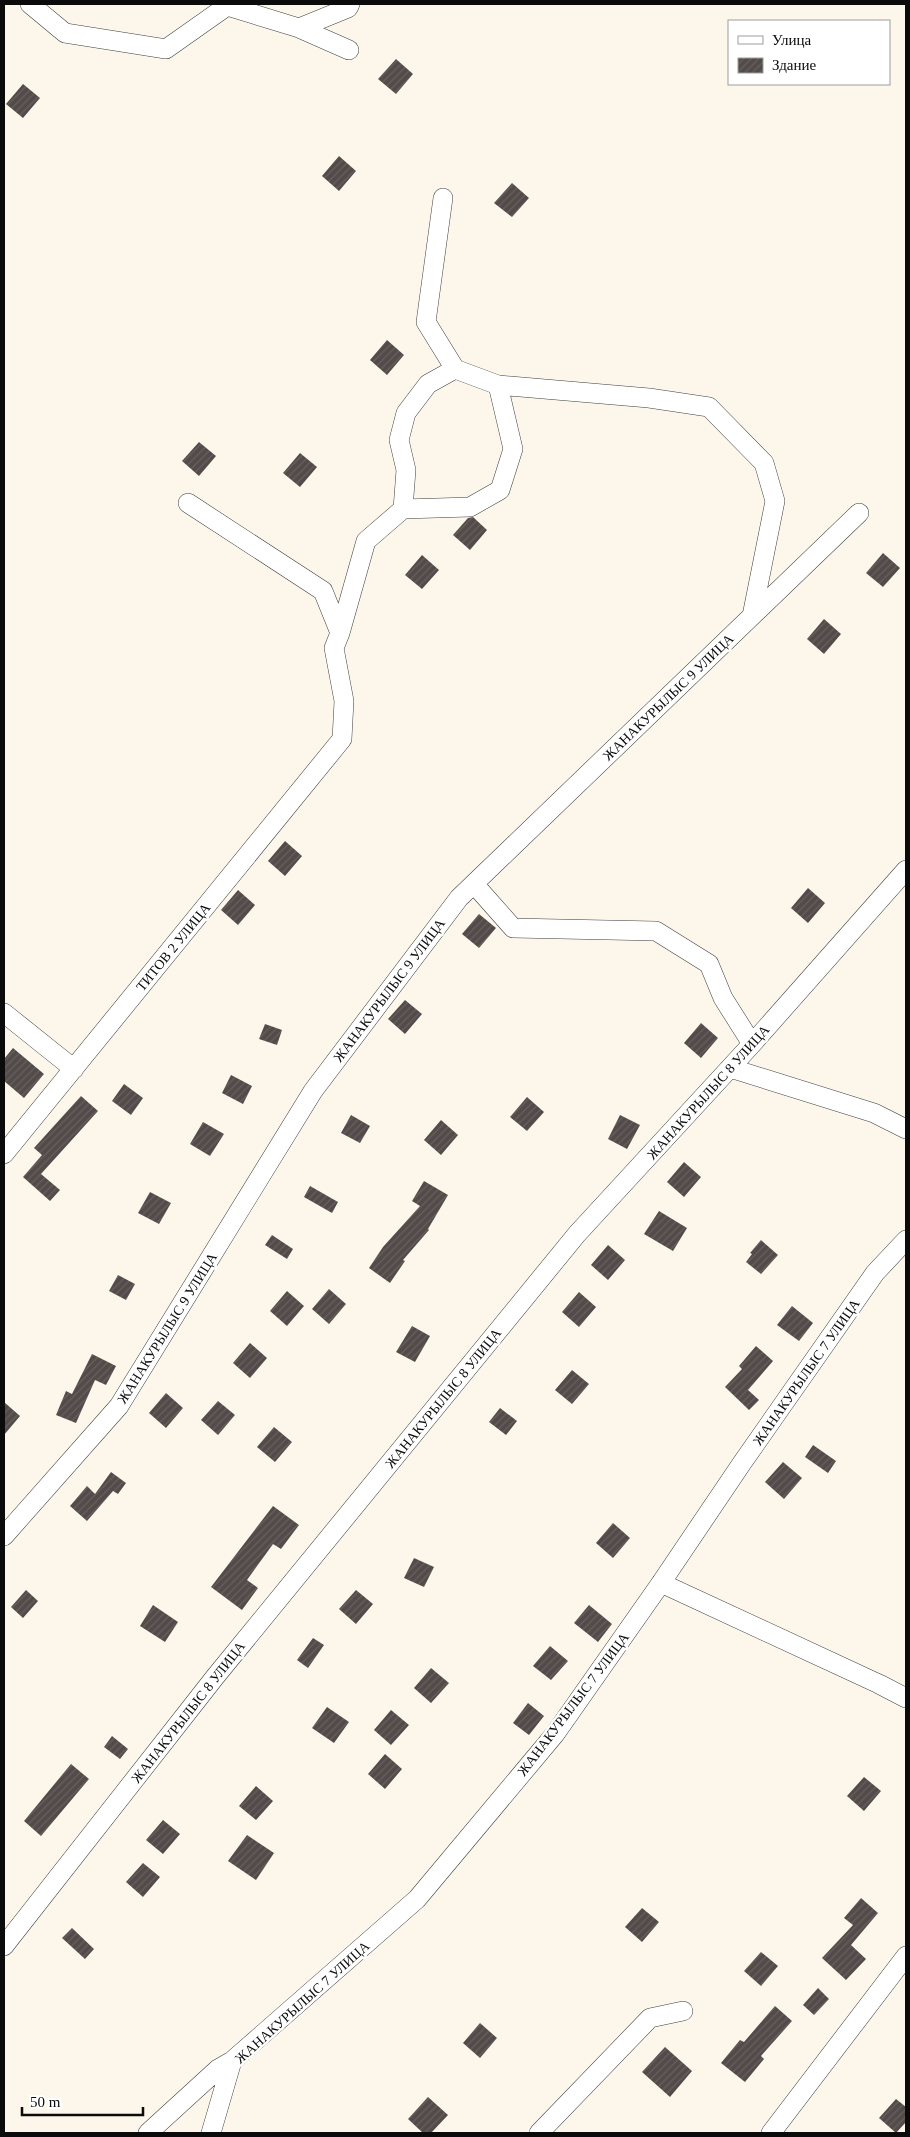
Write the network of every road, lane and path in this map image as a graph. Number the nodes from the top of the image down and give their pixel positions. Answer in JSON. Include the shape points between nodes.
{"nodes":[{"id":1,"x":30,"y":4,"type":"edge"},
{"id":2,"x":350,"y":4,"type":"edge"},
{"id":3,"x":299,"y":28,"type":"junction"},
{"id":4,"x":349,"y":50,"type":"dead end"},
{"id":5,"x":443,"y":198,"type":"dead end"},
{"id":6,"x":455,"y":369,"type":"junction"},
{"id":7,"x":498,"y":385,"type":"junction"},
{"id":8,"x":188,"y":503,"type":"dead end"},
{"id":9,"x":403,"y":509,"type":"junction"},
{"id":10,"x":859,"y":513,"type":"dead end"},
{"id":11,"x":752,"y":616,"type":"junction"},
{"id":12,"x":340,"y":633,"type":"junction"},
{"id":13,"x":906,"y":870,"type":"edge"},
{"id":14,"x":474,"y":884,"type":"junction"},
{"id":15,"x":4,"y":1013,"type":"edge"},
{"id":16,"x":752,"y":1044,"type":"junction"},
{"id":17,"x":730,"y":1068,"type":"junction"},
{"id":18,"x":74,"y":1069,"type":"junction"},
{"id":19,"x":906,"y":1129,"type":"edge"},
{"id":20,"x":4,"y":1154,"type":"edge"},
{"id":21,"x":906,"y":1240,"type":"edge"},
{"id":22,"x":4,"y":1536,"type":"edge"},
{"id":23,"x":662,"y":1583,"type":"junction"},
{"id":24,"x":906,"y":1698,"type":"edge"},
{"id":25,"x":4,"y":1946,"type":"edge"},
{"id":26,"x":906,"y":1956,"type":"edge"},
{"id":27,"x":683,"y":2011,"type":"dead end"},
{"id":28,"x":232,"y":2061,"type":"junction"},
{"id":29,"x":148,"y":2133,"type":"edge"},
{"id":30,"x":211,"y":2133,"type":"edge"},
{"id":31,"x":539,"y":2133,"type":"edge"},
{"id":32,"x":771,"y":2133,"type":"edge"}],
"edges":[{"from":1,"to":3,"type":"street","via":[[65,32],[166,49],[227,6]]},
{"from":2,"to":3,"type":"street","via":[[348,8]]},
{"from":3,"to":4,"type":"street"},
{"from":5,"to":6,"type":"street","via":[[426,322]]},
{"from":6,"to":7,"type":"street"},
{"from":6,"to":9,"type":"street","via":[[428,384],[406,413],[399,440],[406,470]]},
{"from":7,"to":9,"type":"street","via":[[514,450],[500,490],[470,507]]},
{"from":7,"to":11,"type":"street","via":[[649,398],[710,407],[764,463],[775,501]]},
{"from":8,"to":12,"type":"street","via":[[323,591]]},
{"from":9,"to":12,"type":"street","via":[[366,542]]},
{"from":10,"to":11,"type":"street","name":"ЖАНАКУРЫЛЫС 9 УЛИЦА"},
{"from":11,"to":14,"type":"street","name":"ЖАНАКУРЫЛЫС 9 УЛИЦА"},
{"from":12,"to":18,"type":"street","name":"ТИТОВ 2 УЛИЦА","via":[[334,648],[344,701],[342,739]]},
{"from":13,"to":16,"type":"street","name":"ЖАНАКУРЫЛЫС 8 УЛИЦА"},
{"from":14,"to":16,"type":"street","via":[[514,928],[656,931],[708,964],[723,998]]},
{"from":14,"to":22,"type":"street","name":"ЖАНАКУРЫЛЫС 9 УЛИЦА","via":[[459,898],[312,1091],[119,1406]]},
{"from":15,"to":18,"type":"street"},
{"from":16,"to":17,"type":"street","name":"ЖАНАКУРЫЛЫС 8 УЛИЦА"},
{"from":17,"to":19,"type":"street","via":[[874,1113]]},
{"from":17,"to":25,"type":"street","name":"ЖАНАКУРЫЛЫС 8 УЛИЦА","via":[[577,1234],[215,1677]]},
{"from":18,"to":20,"type":"street","name":"ТИТОВ 2 УЛИЦА"},
{"from":21,"to":23,"type":"street","name":"ЖАНАКУРЫЛЫС 7 УЛИЦА","via":[[876,1273]]},
{"from":23,"to":24,"type":"street"},
{"from":23,"to":28,"type":"street","name":"ЖАНАКУРЫЛЫС 7 УЛИЦА","via":[[555,1734],[417,1899]]},
{"from":26,"to":32,"type":"street"},
{"from":27,"to":31,"type":"street","via":[[650,2018]]},
{"from":28,"to":29,"type":"street"},
{"from":28,"to":30,"type":"street","name":"ЖАНАКУРЫЛЫС 7 УЛИЦА"}]}
